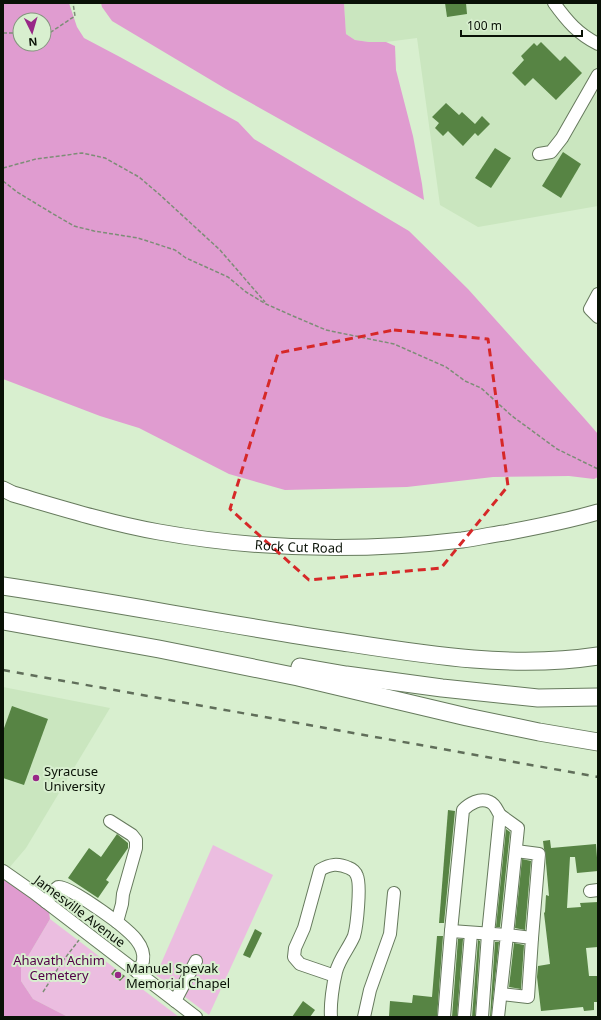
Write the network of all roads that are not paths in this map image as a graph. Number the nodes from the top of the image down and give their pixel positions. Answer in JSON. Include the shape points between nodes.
{"nodes":[{"id":1,"x":554,"y":3,"type":"edge"},
{"id":2,"x":598,"y":44,"type":"edge"},
{"id":3,"x":598,"y":75,"type":"edge"},
{"id":4,"x":539,"y":154,"type":"dead end"},
{"id":5,"x":598,"y":294,"type":"edge"},
{"id":6,"x":598,"y":317,"type":"edge"},
{"id":7,"x":3,"y":490,"type":"edge"},
{"id":8,"x":598,"y":512,"type":"edge"},
{"id":9,"x":6,"y":586,"type":"edge"},
{"id":10,"x":3,"y":621,"type":"edge"},
{"id":11,"x":159,"y":648,"type":"junction"},
{"id":12,"x":598,"y":656,"type":"edge"},
{"id":13,"x":598,"y":697,"type":"edge"},
{"id":14,"x":598,"y":742,"type":"edge"},
{"id":15,"x":500,"y":815,"type":"junction"},
{"id":16,"x":110,"y":822,"type":"dead end"},
{"id":17,"x":516,"y":851,"type":"junction"},
{"id":18,"x":3,"y":871,"type":"edge"},
{"id":19,"x":394,"y":893,"type":"dead end"},
{"id":20,"x":46,"y":902,"type":"junction"},
{"id":21,"x":117,"y":922,"type":"junction"},
{"id":22,"x":451,"y":931,"type":"junction"},
{"id":23,"x":471,"y":933,"type":"junction"},
{"id":24,"x":488,"y":934,"type":"junction"},
{"id":25,"x":507,"y":935,"type":"junction"},
{"id":26,"x":532,"y":938,"type":"junction"},
{"id":27,"x":196,"y":961,"type":"dead end"},
{"id":28,"x":137,"y":972,"type":"junction"},
{"id":29,"x":335,"y":976,"type":"junction"},
{"id":30,"x":501,"y":994,"type":"junction"},
{"id":31,"x":175,"y":1001,"type":"junction"},
{"id":32,"x":196,"y":1017,"type":"edge"},
{"id":33,"x":330,"y":1017,"type":"edge"},
{"id":34,"x":364,"y":1017,"type":"edge"},
{"id":35,"x":444,"y":1017,"type":"edge"},
{"id":36,"x":464,"y":1017,"type":"edge"},
{"id":37,"x":482,"y":1017,"type":"edge"},
{"id":38,"x":498,"y":1017,"type":"edge"}],
"edges":[{"from":1,"to":2,"type":"street","via":[[580,34]]},
{"from":3,"to":4,"type":"street","via":[[562,138],[551,152]]},
{"from":5,"to":6,"type":"street","via":[[590,308]]},
{"from":7,"to":8,"type":"main road","name":"Rock Cut Road","via":[[88,516],[158,532],[270,546],[352,548],[463,540],[544,526]]},
{"from":9,"to":12,"type":"highway","via":[[279,633],[419,654],[478,660],[539,661]]},
{"from":10,"to":11,"type":"highway"},
{"from":11,"to":13,"type":"highway","via":[[260,660],[442,688],[538,698]]},
{"from":11,"to":14,"type":"highway","via":[[467,717]]},
{"from":15,"to":17,"type":"street","via":[[518,828]]},
{"from":15,"to":22,"type":"street","via":[[489,801],[480,800],[468,804],[462,810]]},
{"from":15,"to":24,"type":"street"},
{"from":16,"to":21,"type":"street","via":[[136,840]]},
{"from":17,"to":25,"type":"street"},
{"from":17,"to":26,"type":"street","via":[[539,854]]},
{"from":18,"to":20,"type":"street","name":"Jamesville Avenue"},
{"from":19,"to":34,"type":"street","via":[[390,934],[370,990]]},
{"from":20,"to":21,"type":"street","via":[[58,887],[62,887]]},
{"from":20,"to":28,"type":"street","name":"Jamesville Avenue"},
{"from":21,"to":28,"type":"street","via":[[141,947],[142,962]]},
{"from":22,"to":23,"type":"street"},
{"from":22,"to":35,"type":"street"},
{"from":23,"to":24,"type":"street"},
{"from":23,"to":36,"type":"street"},
{"from":24,"to":25,"type":"street"},
{"from":24,"to":37,"type":"street"},
{"from":25,"to":26,"type":"street"},
{"from":25,"to":30,"type":"street"},
{"from":26,"to":30,"type":"street","via":[[528,997]]},
{"from":27,"to":31,"type":"street"},
{"from":28,"to":31,"type":"street","name":"Jamesville Avenue"},
{"from":29,"to":29,"type":"street","via":[[354,936],[359,899],[358,876],[353,870],[335,864],[320,870],[294,956],[300,964]]},
{"from":29,"to":33,"type":"street"},
{"from":30,"to":38,"type":"street"},
{"from":31,"to":32,"type":"street","name":"Jamesville Avenue"}]}
